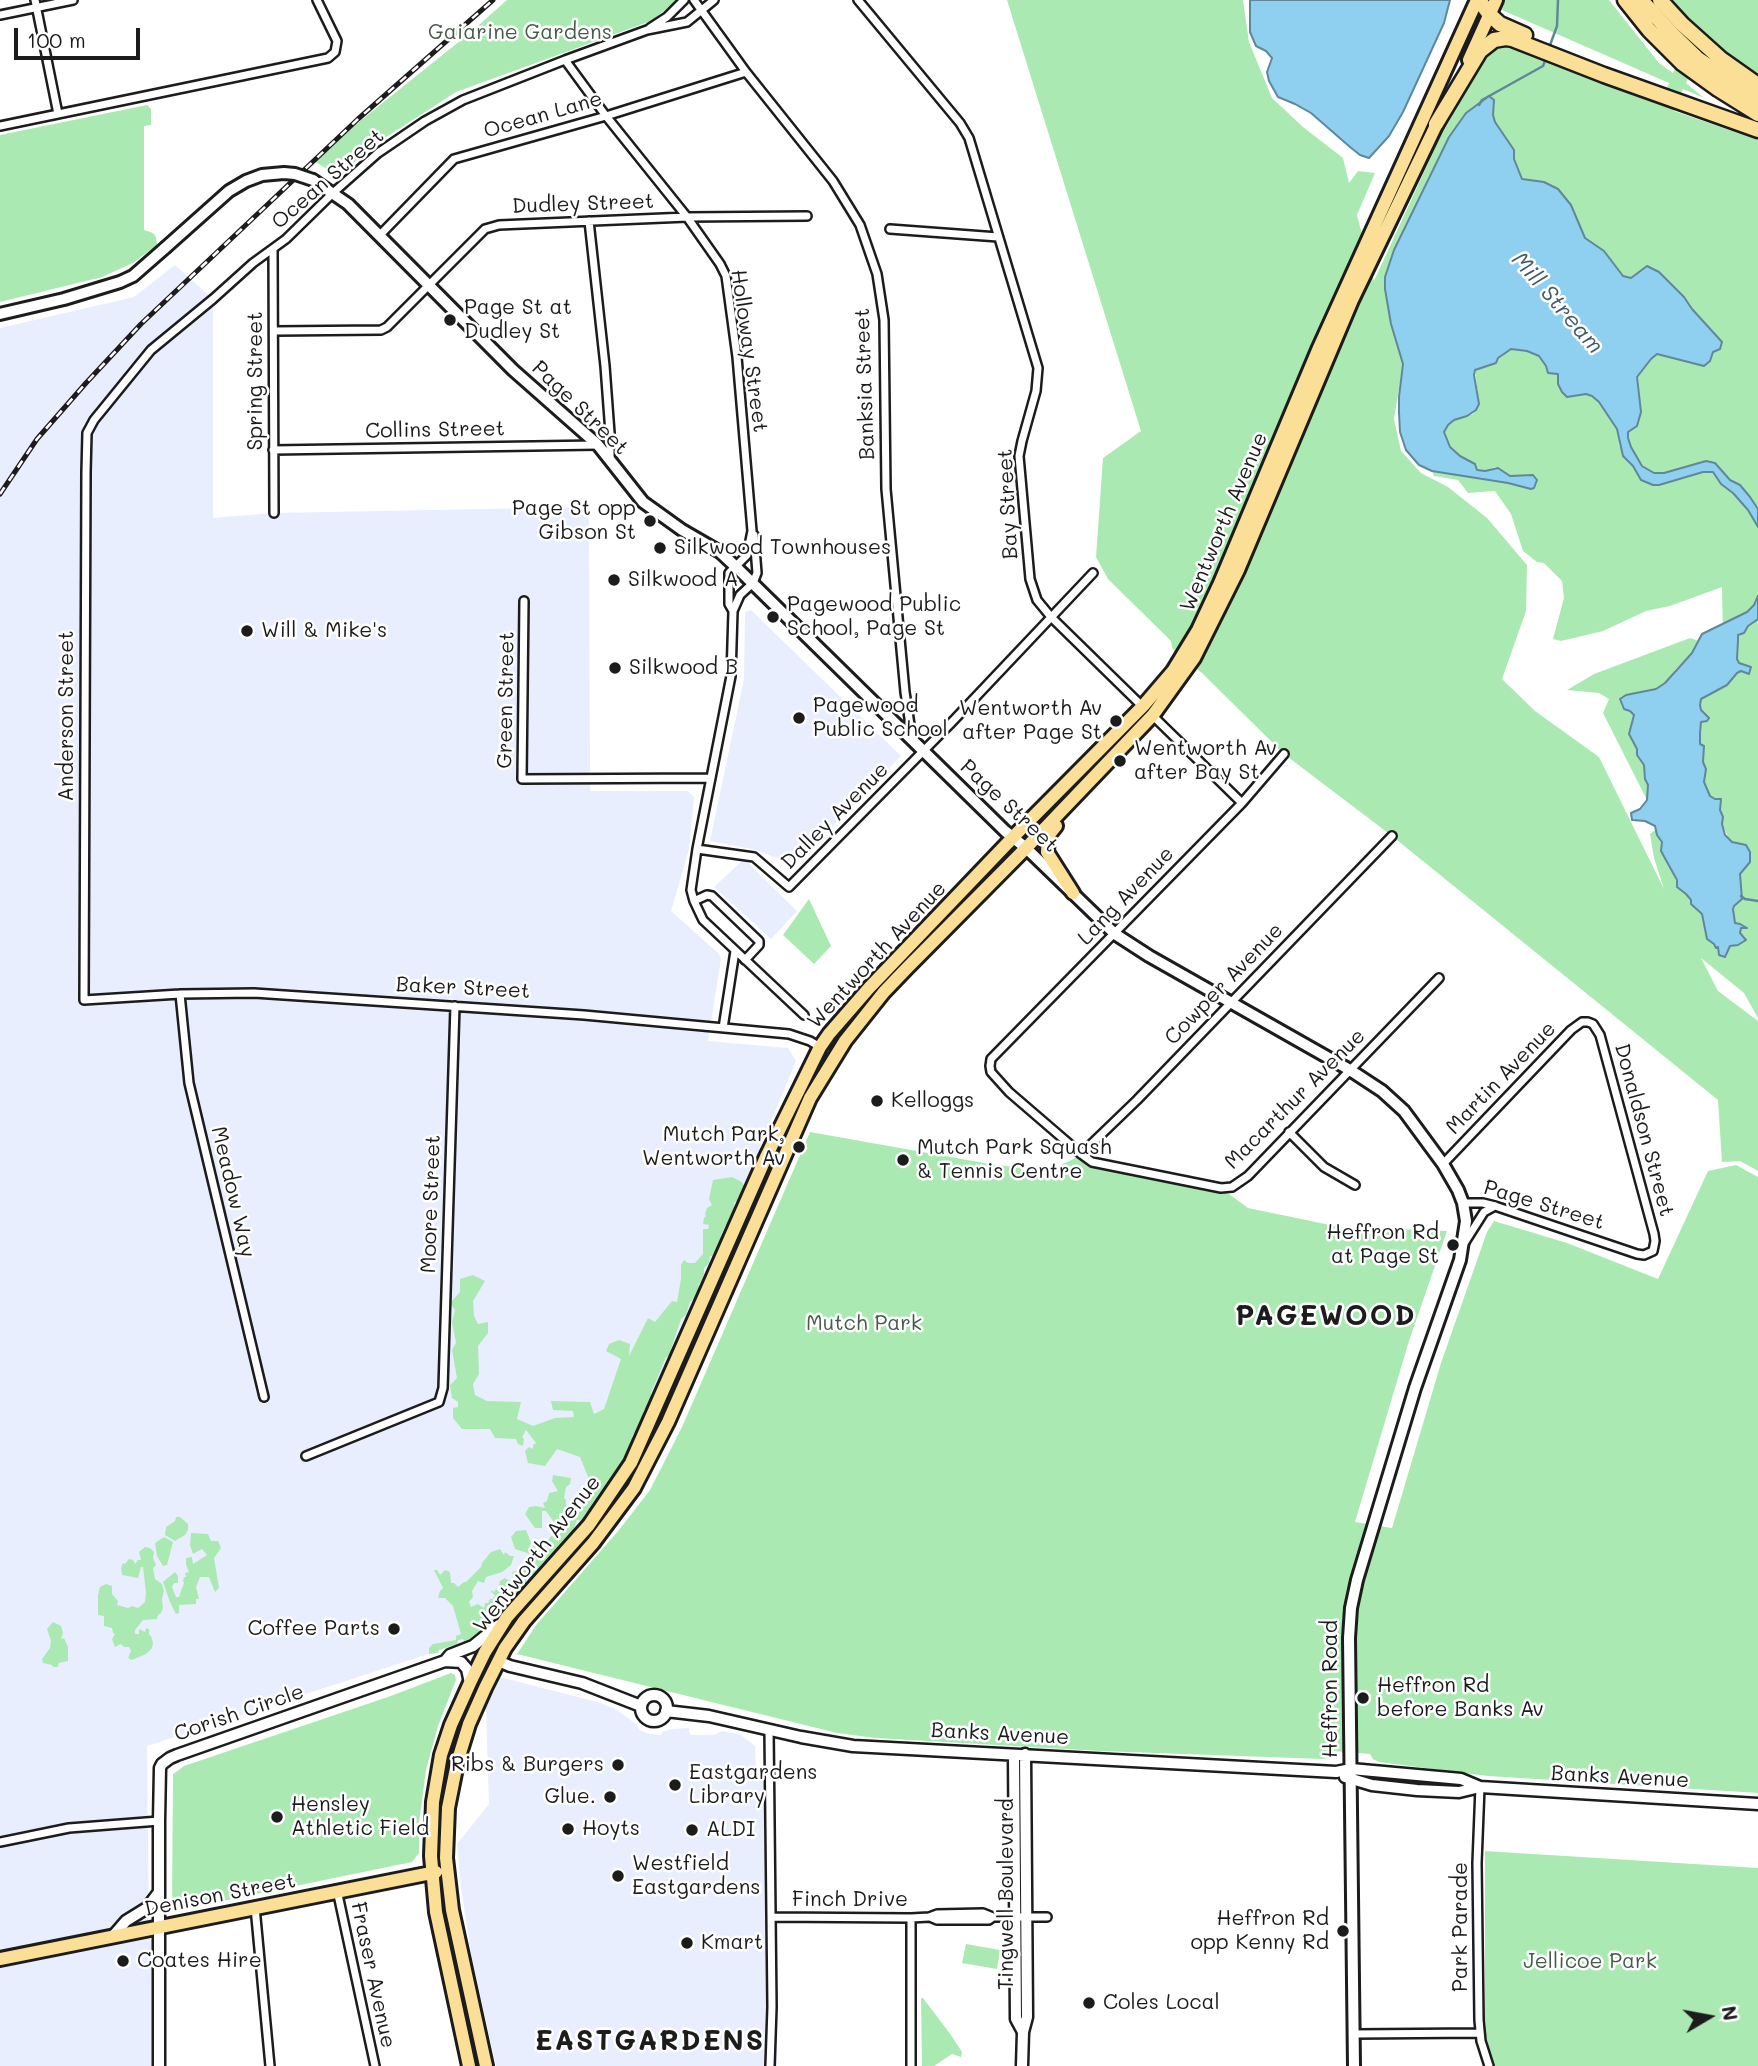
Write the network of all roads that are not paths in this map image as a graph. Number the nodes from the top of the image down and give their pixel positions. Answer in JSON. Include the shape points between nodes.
{"nodes":[{"id":1,"x":73,"y":0,"type":"edge"},
{"id":2,"x":317,"y":0,"type":"edge"},
{"id":3,"x":684,"y":0,"type":"edge"},
{"id":4,"x":694,"y":0,"type":"edge"},
{"id":5,"x":713,"y":0,"type":"edge"},
{"id":6,"x":858,"y":0,"type":"edge"},
{"id":7,"x":1478,"y":0,"type":"edge"},
{"id":8,"x":1496,"y":0,"type":"edge"},
{"id":9,"x":1625,"y":0,"type":"edge"},
{"id":10,"x":1641,"y":0,"type":"edge"},
{"id":11,"x":1660,"y":0,"type":"edge"},
{"id":12,"x":35,"y":4,"type":"edge"},
{"id":13,"x":701,"y":11,"type":"junction"},
{"id":14,"x":0,"y":15,"type":"edge"},
{"id":15,"x":1490,"y":15,"type":"junction"},
{"id":16,"x":646,"y":30,"type":"junction"},
{"id":17,"x":1542,"y":46,"type":"junction"},
{"id":18,"x":1691,"y":55,"type":"junction"},
{"id":19,"x":565,"y":60,"type":"junction"},
{"id":20,"x":746,"y":72,"type":"junction"},
{"id":21,"x":1758,"y":85,"type":"edge"},
{"id":22,"x":1758,"y":100,"type":"edge"},
{"id":23,"x":58,"y":114,"type":"junction"},
{"id":24,"x":1758,"y":114,"type":"edge"},
{"id":25,"x":606,"y":116,"type":"junction"},
{"id":26,"x":1436,"y":124,"type":"junction"},
{"id":27,"x":0,"y":126,"type":"edge"},
{"id":28,"x":1758,"y":130,"type":"edge"},
{"id":29,"x":334,"y":192,"type":"junction"},
{"id":30,"x":807,"y":216,"type":"dead end"},
{"id":31,"x":687,"y":217,"type":"junction"},
{"id":32,"x":589,"y":221,"type":"junction"},
{"id":33,"x":890,"y":229,"type":"dead end"},
{"id":34,"x":379,"y":236,"type":"junction"},
{"id":35,"x":998,"y":237,"type":"junction"},
{"id":36,"x":273,"y":249,"type":"junction"},
{"id":37,"x":428,"y":285,"type":"junction"},
{"id":38,"x":0,"y":314,"type":"edge"},
{"id":39,"x":275,"y":331,"type":"junction"},
{"id":40,"x":87,"y":433,"type":"joint"},
{"id":41,"x":598,"y":445,"type":"junction"},
{"id":42,"x":273,"y":450,"type":"junction"},
{"id":43,"x":610,"y":459,"type":"junction"},
{"id":44,"x":274,"y":513,"type":"dead end"},
{"id":45,"x":752,"y":531,"type":"junction"},
{"id":46,"x":735,"y":565,"type":"junction"},
{"id":47,"x":1093,"y":573,"type":"dead end"},
{"id":48,"x":753,"y":583,"type":"junction"},
{"id":49,"x":524,"y":601,"type":"dead end"},
{"id":50,"x":733,"y":611,"type":"junction"},
{"id":51,"x":1051,"y":617,"type":"junction"},
{"id":52,"x":1148,"y":711,"type":"junction"},
{"id":53,"x":912,"y":739,"type":"junction"},
{"id":54,"x":923,"y":751,"type":"junction"},
{"id":55,"x":1284,"y":754,"type":"dead end"},
{"id":56,"x":710,"y":778,"type":"junction"},
{"id":57,"x":1078,"y":794,"type":"junction"},
{"id":58,"x":1242,"y":803,"type":"junction"},
{"id":59,"x":1392,"y":836,"type":"dead end"},
{"id":60,"x":1013,"y":838,"type":"junction"},
{"id":61,"x":1026,"y":848,"type":"junction"},
{"id":62,"x":697,"y":849,"type":"junction"},
{"id":63,"x":1073,"y":893,"type":"junction"},
{"id":64,"x":694,"y":901,"type":"junction"},
{"id":65,"x":1115,"y":934,"type":"junction"},
{"id":66,"x":735,"y":951,"type":"junction"},
{"id":67,"x":745,"y":960,"type":"junction"},
{"id":68,"x":1439,"y":978,"type":"dead end"},
{"id":69,"x":180,"y":993,"type":"junction"},
{"id":70,"x":84,"y":1000,"type":"joint"},
{"id":71,"x":1229,"y":1002,"type":"junction"},
{"id":72,"x":454,"y":1006,"type":"junction"},
{"id":73,"x":804,"y":1015,"type":"dead end"},
{"id":74,"x":1588,"y":1022,"type":"joint"},
{"id":75,"x":723,"y":1028,"type":"junction"},
{"id":76,"x":820,"y":1047,"type":"junction"},
{"id":77,"x":834,"y":1057,"type":"junction"},
{"id":78,"x":991,"y":1059,"type":"joint"},
{"id":79,"x":1350,"y":1070,"type":"junction"},
{"id":80,"x":1289,"y":1132,"type":"junction"},
{"id":81,"x":1081,"y":1154,"type":"junction"},
{"id":82,"x":1443,"y":1164,"type":"junction"},
{"id":83,"x":1354,"y":1185,"type":"dead end"},
{"id":84,"x":1463,"y":1203,"type":"junction"},
{"id":85,"x":1495,"y":1206,"type":"junction"},
{"id":86,"x":1464,"y":1244,"type":"junction"},
{"id":87,"x":1653,"y":1251,"type":"joint"},
{"id":88,"x":264,"y":1397,"type":"dead end"},
{"id":89,"x":306,"y":1456,"type":"dead end"},
{"id":90,"x":507,"y":1617,"type":"junction"},
{"id":91,"x":485,"y":1652,"type":"junction"},
{"id":92,"x":445,"y":1661,"type":"junction"},
{"id":93,"x":498,"y":1661,"type":"junction"},
{"id":94,"x":470,"y":1683,"type":"junction"},
{"id":95,"x":641,"y":1706,"type":"junction"},
{"id":96,"x":666,"y":1711,"type":"junction"},
{"id":97,"x":769,"y":1730,"type":"junction"},
{"id":98,"x":1025,"y":1754,"type":"junction"},
{"id":99,"x":1014,"y":1755,"type":"junction"},
{"id":100,"x":1351,"y":1774,"type":"junction"},
{"id":101,"x":1480,"y":1787,"type":"junction"},
{"id":102,"x":1758,"y":1804,"type":"edge"},
{"id":103,"x":159,"y":1821,"type":"junction"},
{"id":104,"x":0,"y":1842,"type":"edge"},
{"id":105,"x":447,"y":1871,"type":"junction"},
{"id":106,"x":431,"y":1872,"type":"junction"},
{"id":107,"x":337,"y":1890,"type":"junction"},
{"id":108,"x":159,"y":1892,"type":"junction"},
{"id":109,"x":255,"y":1907,"type":"junction"},
{"id":110,"x":1015,"y":1916,"type":"junction"},
{"id":111,"x":1027,"y":1916,"type":"junction"},
{"id":112,"x":771,"y":1917,"type":"junction"},
{"id":113,"x":1046,"y":1917,"type":"dead end"},
{"id":114,"x":911,"y":1918,"type":"junction"},
{"id":115,"x":159,"y":1927,"type":"junction"},
{"id":116,"x":113,"y":1936,"type":"junction"},
{"id":117,"x":0,"y":1959,"type":"edge"},
{"id":118,"x":1023,"y":2032,"type":"junction"},
{"id":119,"x":1480,"y":2033,"type":"junction"},
{"id":120,"x":1354,"y":2034,"type":"junction"},
{"id":121,"x":159,"y":2066,"type":"edge"},
{"id":122,"x":270,"y":2066,"type":"edge"},
{"id":123,"x":375,"y":2066,"type":"edge"},
{"id":124,"x":469,"y":2066,"type":"edge"},
{"id":125,"x":486,"y":2066,"type":"edge"},
{"id":126,"x":769,"y":2066,"type":"edge"},
{"id":127,"x":911,"y":2066,"type":"edge"},
{"id":128,"x":1022,"y":2066,"type":"edge"},
{"id":129,"x":1354,"y":2066,"type":"edge"},
{"id":130,"x":1489,"y":2066,"type":"edge"}],
"edges":[{"from":1,"to":12,"type":"street"},
{"from":2,"to":23,"type":"street","via":[[337,41],[328,58]]},
{"from":3,"to":16,"type":"street","name":"Ocean Street"},
{"from":4,"to":13,"type":"street","name":"Banksia Street"},
{"from":5,"to":13,"type":"street","name":"Ocean Street"},
{"from":6,"to":35,"type":"street","name":"Bay Street","via":[[969,138]]},
{"from":7,"to":15,"type":"highway"},
{"from":7,"to":52,"type":"main road","name":"Wentworth Avenue","via":[[1318,350],[1220,583],[1198,630]]},
{"from":8,"to":15,"type":"main road","name":"Wentworth Avenue"},
{"from":9,"to":18,"type":"highway","via":[[1649,30]]},
{"from":10,"to":18,"type":"highway"},
{"from":11,"to":18,"type":"highway"},
{"from":12,"to":14,"type":"street"},
{"from":12,"to":23,"type":"street"},
{"from":13,"to":16,"type":"street","name":"Ocean Street","via":[[687,22]]},
{"from":13,"to":20,"type":"street","name":"Banksia Street"},
{"from":15,"to":17,"type":"highway"},
{"from":15,"to":26,"type":"main road","name":"Wentworth Avenue"},
{"from":16,"to":19,"type":"street","name":"Ocean Street"},
{"from":17,"to":26,"type":"highway","via":[[1500,38],[1489,44],[1480,51]]},
{"from":17,"to":28,"type":"highway"},
{"from":18,"to":21,"type":"highway","via":[[1711,50]]},
{"from":18,"to":22,"type":"highway"},
{"from":18,"to":24,"type":"highway","via":[[1718,89]]},
{"from":19,"to":25,"type":"street","name":"Holloway Street"},
{"from":19,"to":29,"type":"street","name":"Ocean Street","via":[[463,100],[425,121],[378,153]]},
{"from":20,"to":25,"type":"street","name":"Ocean Lane"},
{"from":20,"to":53,"type":"street","name":"Banksia Street","via":[[832,181],[860,225],[877,274],[884,320],[886,489]]},
{"from":23,"to":27,"type":"street"},
{"from":25,"to":31,"type":"street","name":"Holloway Street"},
{"from":25,"to":34,"type":"street","name":"Ocean Lane","via":[[454,159]]},
{"from":26,"to":52,"type":"main road","name":"Wentworth Avenue","via":[[1352,300],[1238,570],[1194,658]]},
{"from":29,"to":34,"type":"main road","name":"Page Street"},
{"from":29,"to":36,"type":"street","name":"Ocean Street"},
{"from":29,"to":38,"type":"main road","name":"Page Street","bridge":true,"via":[[295,174],[262,175],[229,191],[133,276]]},
{"from":30,"to":31,"type":"street","name":"Dudley Street"},
{"from":31,"to":32,"type":"street","name":"Dudley Street"},
{"from":31,"to":45,"type":"street","name":"Holloway Street","via":[[726,276]]},
{"from":32,"to":37,"type":"street","name":"Dudley Street","via":[[485,229]]},
{"from":32,"to":43,"type":"street"},
{"from":33,"to":35,"type":"street"},
{"from":34,"to":37,"type":"main road","name":"Page Street"},
{"from":35,"to":51,"type":"street","name":"Bay Street","via":[[1038,368],[1019,456],[1030,579],[1037,600]]},
{"from":36,"to":39,"type":"street","name":"Spring Street"},
{"from":36,"to":40,"type":"street","name":"Ocean Street","via":[[150,350]]},
{"from":37,"to":39,"type":"street","name":"Dudley Street","via":[[381,330]]},
{"from":37,"to":41,"type":"main road","name":"Page Street","via":[[513,370]]},
{"from":39,"to":42,"type":"street","name":"Spring Street"},
{"from":40,"to":70,"type":"street","name":"Anderson Street"},
{"from":41,"to":42,"type":"street","name":"Collins Street"},
{"from":41,"to":43,"type":"main road","name":"Page Street"},
{"from":42,"to":44,"type":"street","name":"Spring Street"},
{"from":43,"to":46,"type":"main road","name":"Page Street","via":[[643,502]]},
{"from":45,"to":46,"type":"street","name":"Holloway Street","via":[[747,555]]},
{"from":45,"to":48,"type":"street","name":"Holloway Street","via":[[757,569]]},
{"from":46,"to":48,"type":"main road","name":"Page Street"},
{"from":46,"to":50,"type":"street","name":"Holloway Street","via":[[729,573]]},
{"from":47,"to":51,"type":"street","name":"Dalley Avenue"},
{"from":48,"to":50,"type":"street","via":[[740,595]]},
{"from":48,"to":53,"type":"main road","name":"Page Street"},
{"from":49,"to":56,"type":"street","name":"Green Street","via":[[522,779]]},
{"from":50,"to":56,"type":"street","name":"Holloway Street","via":[[731,676]]},
{"from":51,"to":52,"type":"street","name":"Bay Street"},
{"from":51,"to":54,"type":"street","name":"Dalley Avenue"},
{"from":52,"to":57,"type":"main road","name":"Wentworth Avenue"},
{"from":52,"to":58,"type":"street","name":"Bay Street"},
{"from":52,"to":60,"type":"main road","name":"Wentworth Avenue"},
{"from":53,"to":54,"type":"main road","name":"Page Street"},
{"from":54,"to":60,"type":"main road","name":"Page Street"},
{"from":54,"to":62,"type":"street","name":"Dalley Avenue","via":[[789,887],[754,857]]},
{"from":55,"to":58,"type":"street","name":"Lang Avenue"},
{"from":56,"to":62,"type":"street","name":"Holloway Street"},
{"from":57,"to":61,"type":"main road","name":"Wentworth Avenue"},
{"from":57,"to":63,"type":"main road","via":[[1046,845]]},
{"from":58,"to":65,"type":"street","name":"Lang Avenue"},
{"from":59,"to":71,"type":"street","name":"Cowper Avenue"},
{"from":60,"to":61,"type":"main road","name":"Page Street"},
{"from":60,"to":76,"type":"main road","name":"Wentworth Avenue","via":[[869,988]]},
{"from":61,"to":63,"type":"main road","name":"Page Street"},
{"from":61,"to":77,"type":"main road","name":"Wentworth Avenue","via":[[884,992]]},
{"from":62,"to":64,"type":"street","name":"Holloway Street","via":[[691,890]]},
{"from":63,"to":65,"type":"main road","name":"Page Street"},
{"from":64,"to":66,"type":"street","via":[[703,920]]},
{"from":64,"to":67,"type":"street","via":[[712,896],[759,941]]},
{"from":65,"to":71,"type":"main road","name":"Page Street"},
{"from":65,"to":78,"type":"street","name":"Lang Avenue"},
{"from":66,"to":67,"type":"street"},
{"from":66,"to":75,"type":"street"},
{"from":67,"to":73,"type":"street"},
{"from":68,"to":79,"type":"street","name":"Macarthur Avenue"},
{"from":69,"to":70,"type":"street","name":"Baker Street"},
{"from":69,"to":72,"type":"street","name":"Baker Street","via":[[254,993]]},
{"from":69,"to":88,"type":"street","name":"Meadow Way","via":[[189,1083]]},
{"from":71,"to":79,"type":"main road","name":"Page Street"},
{"from":71,"to":81,"type":"street","name":"Cowper Avenue"},
{"from":72,"to":75,"type":"street","name":"Baker Street"},
{"from":72,"to":89,"type":"street","name":"Moore Street","via":[[439,1402]]},
{"from":74,"to":82,"type":"street","name":"Martin Avenue","via":[[1571,1030]]},
{"from":74,"to":87,"type":"street","name":"Donaldson Street","via":[[1600,1035],[1654,1234]]},
{"from":75,"to":76,"type":"street","name":"Baker Street","via":[[789,1034]]},
{"from":76,"to":77,"type":"main road","name":"Baker Street"},
{"from":76,"to":90,"type":"main road","name":"Wentworth Avenue","via":[[766,1157],[631,1463],[589,1525]]},
{"from":77,"to":93,"type":"main road","name":"Wentworth Avenue","via":[[810,1098],[668,1422],[634,1488],[524,1621]]},
{"from":78,"to":81,"type":"street","name":"Macarthur Avenue","via":[[991,1072],[1009,1091]]},
{"from":79,"to":80,"type":"street","name":"Macarthur Avenue"},
{"from":79,"to":82,"type":"main road","name":"Page Street","via":[[1394,1101]]},
{"from":80,"to":81,"type":"street","name":"Macarthur Avenue","via":[[1232,1187],[1092,1162]]},
{"from":80,"to":83,"type":"street","via":[[1324,1167]]},
{"from":82,"to":84,"type":"main road","name":"Page Street"},
{"from":84,"to":85,"type":"street","name":"Page Street"},
{"from":84,"to":86,"type":"main road","name":"Heffron Road"},
{"from":85,"to":86,"type":"street","via":[[1484,1212]]},
{"from":85,"to":87,"type":"street","name":"Page Street","via":[[1631,1253]]},
{"from":86,"to":100,"type":"main road","name":"Heffron Road","via":[[1353,1594],[1349,1638]]},
{"from":90,"to":91,"type":"main road","name":"Wentworth Avenue"},
{"from":90,"to":92,"type":"street","name":"Corish Circle","via":[[473,1646]]},
{"from":91,"to":93,"type":"main road"},
{"from":91,"to":94,"type":"main road","name":"Wentworth Avenue"},
{"from":92,"to":94,"type":"street","via":[[461,1662]]},
{"from":92,"to":103,"type":"street","name":"Corish Circle","via":[[170,1758],[160,1768]]},
{"from":93,"to":95,"type":"street","via":[[582,1683]]},
{"from":93,"to":105,"type":"main road","name":"Wentworth Avenue","via":[[457,1763],[448,1808]]},
{"from":94,"to":106,"type":"main road","name":"Wentworth Avenue","via":[[441,1755],[433,1802]]},
{"from":95,"to":96,"type":"street","via":[[644,1716],[653,1721]]},
{"from":95,"to":96,"type":"street","via":[[647,1696],[658,1695]]},
{"from":96,"to":97,"type":"street","name":"Banks Avenue"},
{"from":97,"to":99,"type":"street","name":"Banks Avenue","via":[[853,1746]]},
{"from":97,"to":112,"type":"street"},
{"from":98,"to":99,"type":"street","name":"Banks Avenue"},
{"from":98,"to":100,"type":"street","name":"Banks Avenue"},
{"from":98,"to":111,"type":"street","name":"Tingwell Boulevard"},
{"from":99,"to":110,"type":"street","name":"Tingwell Boulevard"},
{"from":100,"to":101,"type":"street","name":"Banks Avenue","via":[[1461,1779]]},
{"from":100,"to":101,"type":"street","name":"Banks Avenue","via":[[1386,1787],[1459,1792]]},
{"from":100,"to":120,"type":"main road","name":"Heffron Road"},
{"from":101,"to":102,"type":"street","name":"Banks Avenue"},
{"from":101,"to":119,"type":"street","name":"Park Parade"},
{"from":103,"to":104,"type":"street","via":[[69,1828]]},
{"from":103,"to":108,"type":"street","name":"Corish Circle"},
{"from":105,"to":106,"type":"main road","name":"Denison Street"},
{"from":105,"to":125,"type":"main road","name":"Wentworth Avenue"},
{"from":106,"to":107,"type":"main road","name":"Denison Street"},
{"from":106,"to":124,"type":"main road","name":"Wentworth Avenue"},
{"from":107,"to":109,"type":"main road","name":"Denison Street"},
{"from":107,"to":123,"type":"street","name":"Fraser Avenue"},
{"from":108,"to":115,"type":"street","name":"Corish Circle"},
{"from":108,"to":116,"type":"street"},
{"from":109,"to":115,"type":"main road","name":"Denison Street"},
{"from":109,"to":122,"type":"street"},
{"from":110,"to":111,"type":"street","name":"Finch Drive"},
{"from":110,"to":114,"type":"street","name":"Finch Drive","via":[[983,1913]]},
{"from":110,"to":118,"type":"street","name":"Tingwell Boulevard","via":[[1016,2019]]},
{"from":111,"to":113,"type":"street","name":"Finch Drive"},
{"from":111,"to":118,"type":"street","name":"Tingwell Boulevard"},
{"from":112,"to":114,"type":"street","name":"Finch Drive"},
{"from":112,"to":126,"type":"street"},
{"from":114,"to":127,"type":"street"},
{"from":115,"to":116,"type":"main road","name":"Denison Street"},
{"from":115,"to":121,"type":"street","name":"Corish Circle"},
{"from":116,"to":117,"type":"main road","name":"Denison Street"},
{"from":118,"to":128,"type":"street","name":"Tingwell Boulevard"},
{"from":119,"to":120,"type":"street"},
{"from":119,"to":130,"type":"street","name":"Park Parade"},
{"from":120,"to":129,"type":"main road","name":"Heffron Road"}]}
